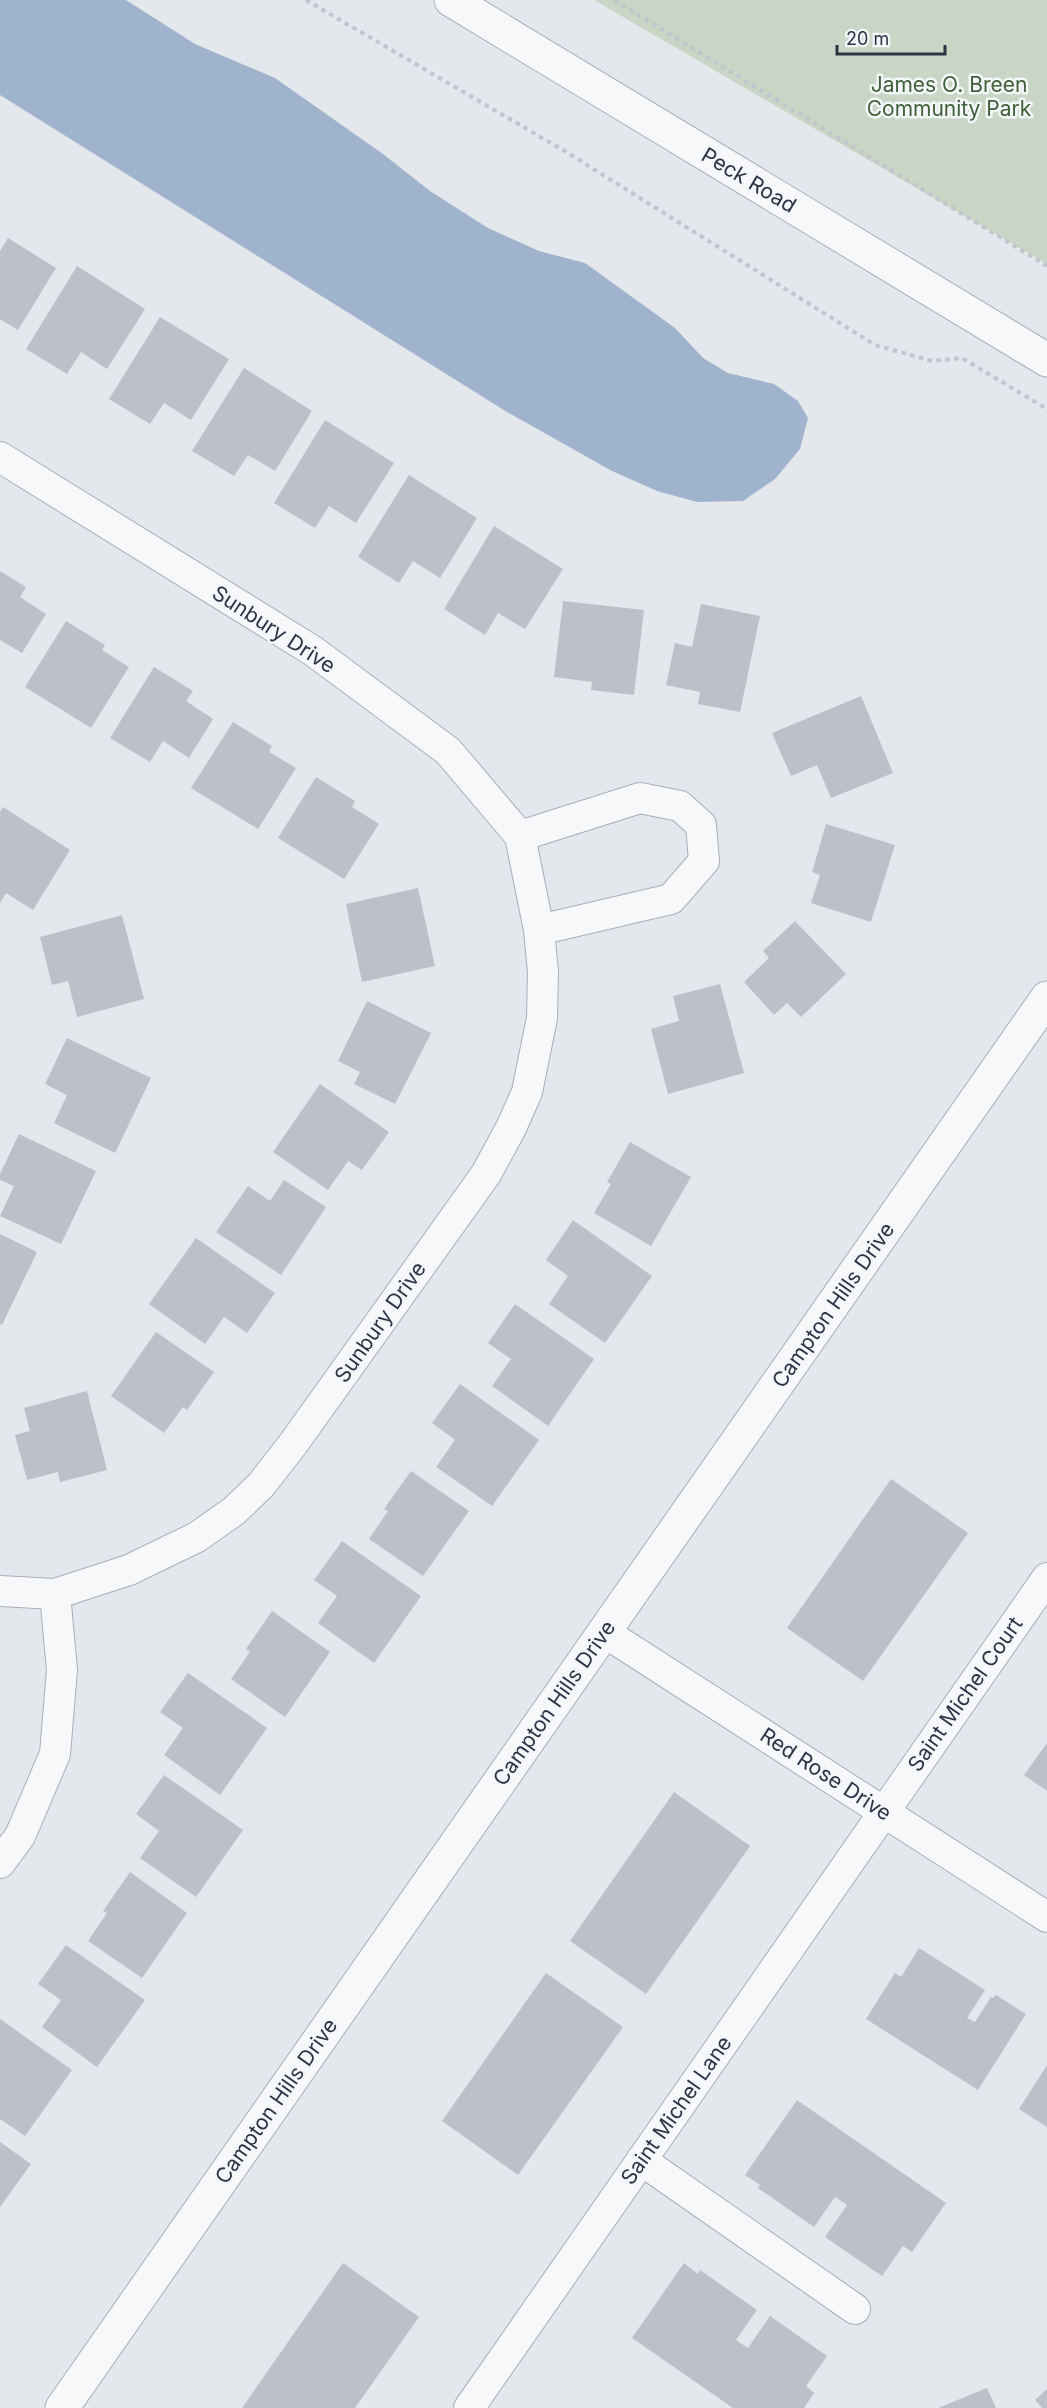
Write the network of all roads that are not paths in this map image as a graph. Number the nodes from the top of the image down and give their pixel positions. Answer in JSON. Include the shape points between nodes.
{"nodes":[{"id":1,"x":451,"y":0,"type":"edge"},
{"id":2,"x":1047,"y":360,"type":"edge"},
{"id":3,"x":0,"y":457,"type":"edge"},
{"id":4,"x":520,"y":836,"type":"junction"},
{"id":5,"x":539,"y":930,"type":"junction"},
{"id":6,"x":1047,"y":998,"type":"edge"},
{"id":7,"x":1047,"y":1578,"type":"edge"},
{"id":8,"x":0,"y":1591,"type":"edge"},
{"id":9,"x":55,"y":1594,"type":"junction"},
{"id":10,"x":604,"y":1632,"type":"junction"},
{"id":11,"x":883,"y":1811,"type":"junction"},
{"id":12,"x":0,"y":1863,"type":"edge"},
{"id":13,"x":1047,"y":1917,"type":"edge"},
{"id":14,"x":641,"y":2160,"type":"junction"},
{"id":15,"x":855,"y":2309,"type":"dead end"},
{"id":16,"x":62,"y":2408,"type":"edge"},
{"id":17,"x":469,"y":2408,"type":"edge"}],
"edges":[{"from":1,"to":2,"type":"street","name":"Peck Road"},
{"from":3,"to":4,"type":"street","name":"Sunbury Drive","via":[[313,651],[448,751]]},
{"from":4,"to":5,"type":"street","name":"Sunbury Drive"},
{"from":4,"to":5,"type":"street","via":[[640,798],[680,806],[701,825],[704,861],[671,899]]},
{"from":5,"to":9,"type":"street","name":"Sunbury Drive","via":[[542,1018],[527,1092],[511,1128],[486,1174],[306,1425],[261,1485],[197,1537],[129,1570]]},
{"from":6,"to":10,"type":"street","name":"Campton Hills Drive"},
{"from":7,"to":11,"type":"street","name":"Saint Michel Court"},
{"from":8,"to":9,"type":"street"},
{"from":9,"to":12,"type":"street","via":[[62,1670],[55,1754],[20,1836]]},
{"from":10,"to":11,"type":"street","name":"Red Rose Drive"},
{"from":10,"to":16,"type":"street","name":"Campton Hills Drive"},
{"from":11,"to":13,"type":"street","name":"Red Rose Drive"},
{"from":11,"to":14,"type":"street","name":"Saint Michel Lane"},
{"from":14,"to":15,"type":"street"},
{"from":14,"to":17,"type":"street","name":"Saint Michel Lane"}]}
